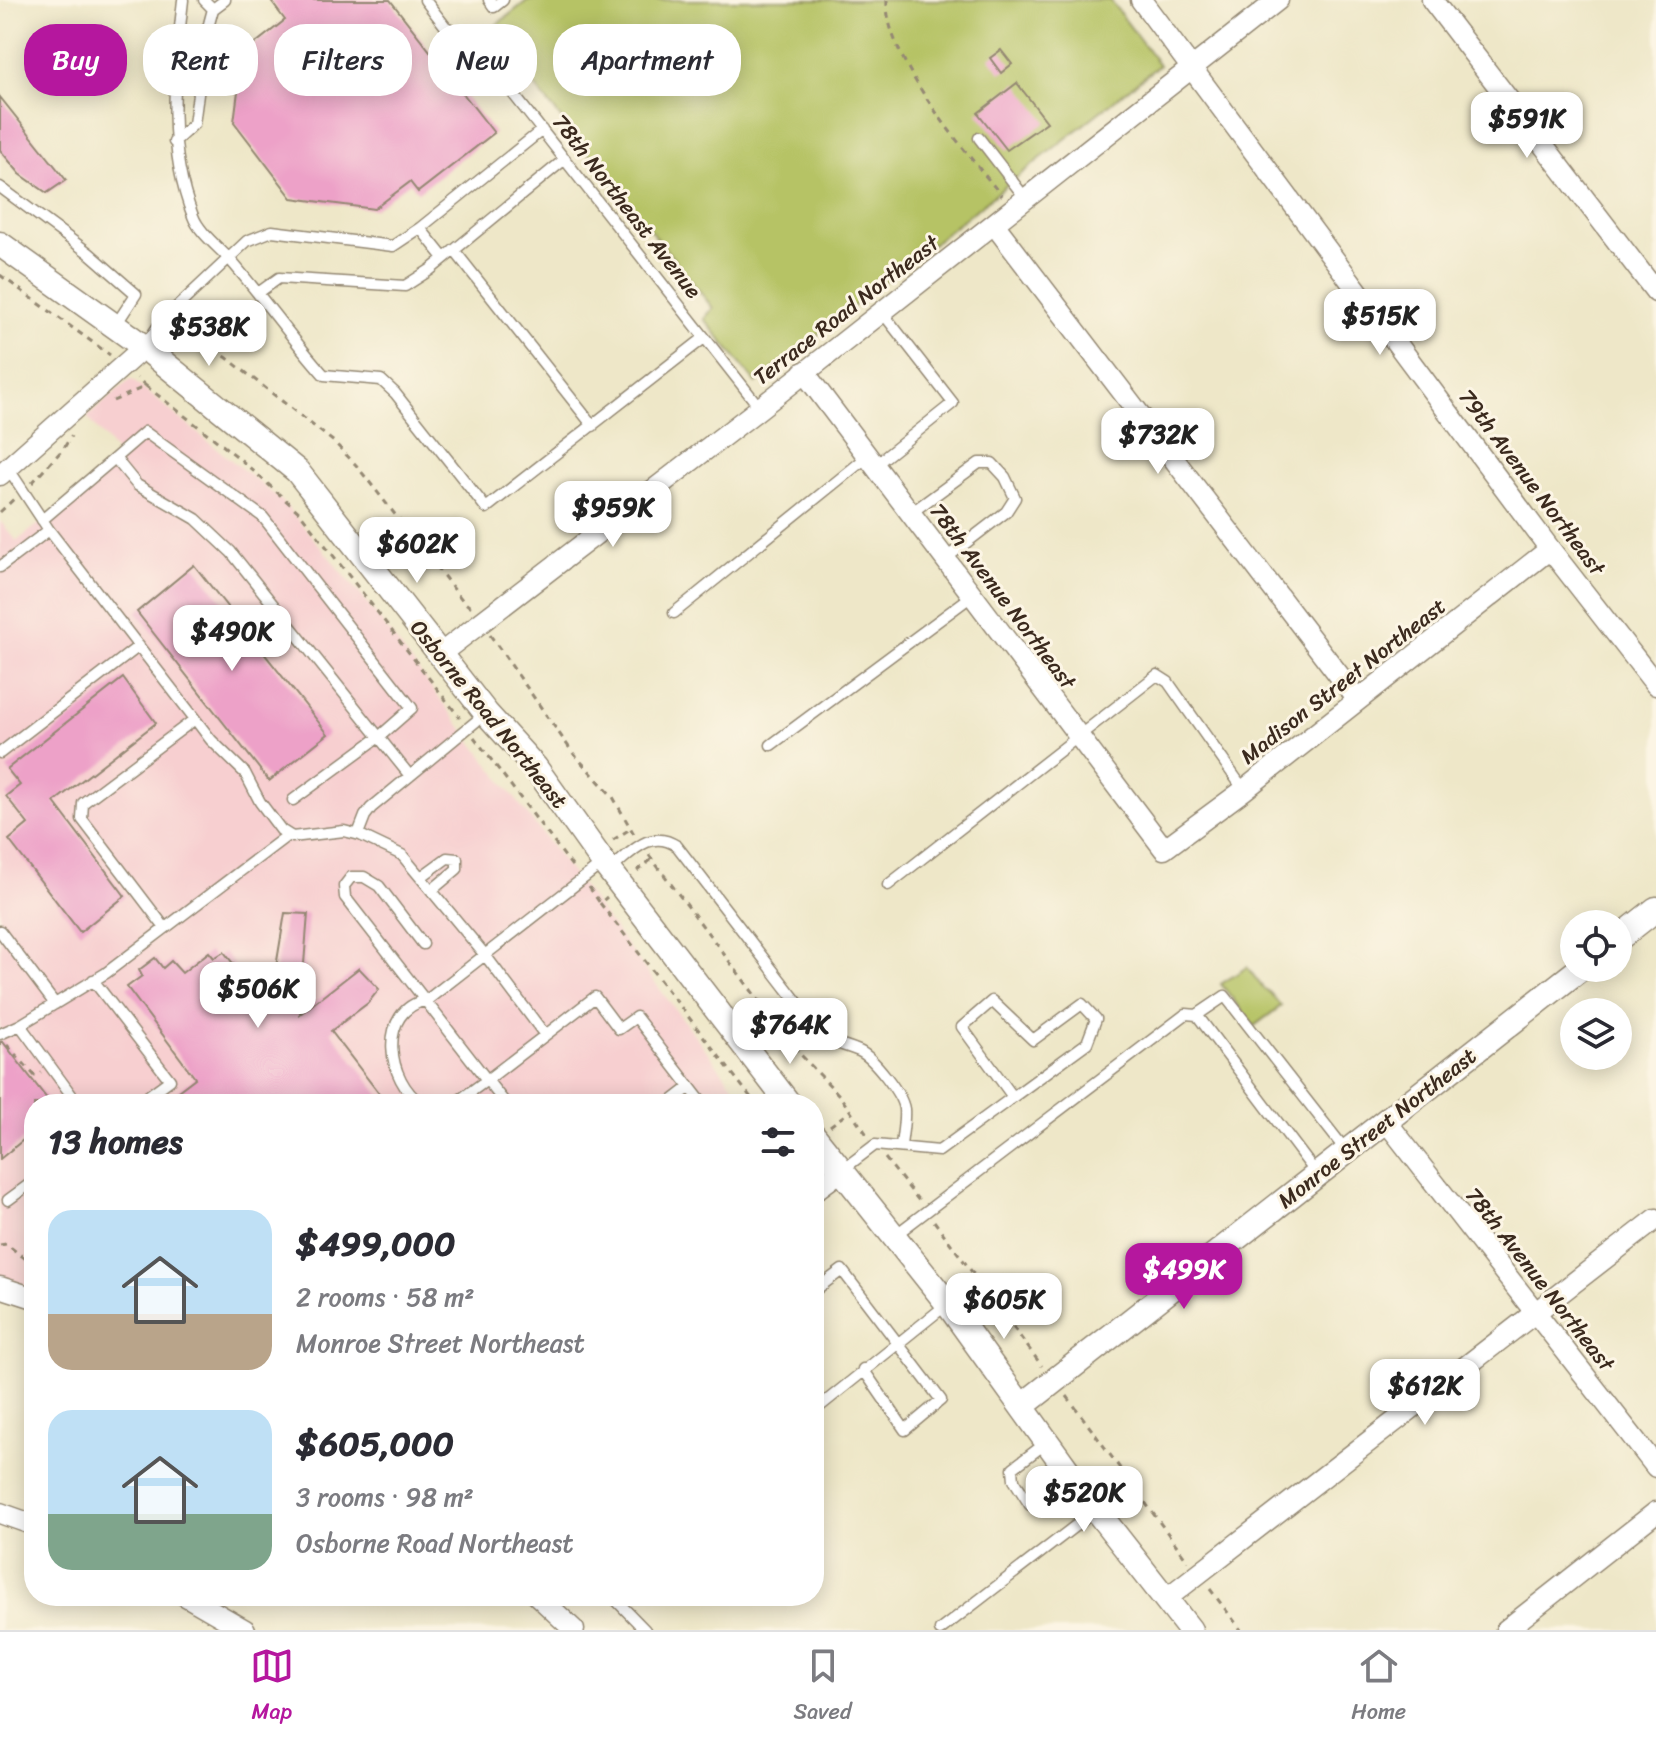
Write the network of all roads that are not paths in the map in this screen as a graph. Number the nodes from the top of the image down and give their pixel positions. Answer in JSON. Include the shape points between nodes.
{"nodes":[{"id":1,"x":183,"y":0,"type":"edge"},
{"id":2,"x":204,"y":0,"type":"edge"},
{"id":3,"x":225,"y":0,"type":"edge"},
{"id":4,"x":425,"y":0,"type":"edge"},
{"id":5,"x":489,"y":0,"type":"edge"},
{"id":6,"x":503,"y":0,"type":"edge"},
{"id":7,"x":1141,"y":0,"type":"edge"},
{"id":8,"x":1278,"y":0,"type":"edge"},
{"id":9,"x":1432,"y":0,"type":"edge"},
{"id":10,"x":213,"y":9,"type":"junction"},
{"id":11,"x":180,"y":24,"type":"edge"},
{"id":12,"x":210,"y":24,"type":"edge"},
{"id":13,"x":1192,"y":67,"type":"junction"},
{"id":14,"x":173,"y":96,"type":"edge"},
{"id":15,"x":198,"y":96,"type":"edge"},
{"id":16,"x":542,"y":130,"type":"junction"},
{"id":17,"x":979,"y":138,"type":"dead end"},
{"id":18,"x":174,"y":142,"type":"junction"},
{"id":19,"x":565,"y":159,"type":"junction"},
{"id":20,"x":0,"y":187,"type":"edge"},
{"id":21,"x":1026,"y":199,"type":"junction"},
{"id":22,"x":994,"y":224,"type":"junction"},
{"id":23,"x":420,"y":228,"type":"junction"},
{"id":24,"x":0,"y":244,"type":"edge"},
{"id":25,"x":454,"y":250,"type":"junction"},
{"id":26,"x":229,"y":258,"type":"junction"},
{"id":27,"x":444,"y":258,"type":"junction"},
{"id":28,"x":1656,"y":292,"type":"edge"},
{"id":29,"x":258,"y":293,"type":"junction"},
{"id":30,"x":882,"y":312,"type":"junction"},
{"id":31,"x":115,"y":326,"type":"junction"},
{"id":32,"x":704,"y":338,"type":"junction"},
{"id":33,"x":144,"y":347,"type":"junction"},
{"id":34,"x":804,"y":372,"type":"junction"},
{"id":35,"x":760,"y":408,"type":"junction"},
{"id":36,"x":593,"y":426,"type":"junction"},
{"id":37,"x":115,"y":458,"type":"junction"},
{"id":38,"x":871,"y":461,"type":"junction"},
{"id":39,"x":4,"y":471,"type":"edge"},
{"id":40,"x":911,"y":513,"type":"junction"},
{"id":41,"x":42,"y":520,"type":"junction"},
{"id":42,"x":49,"y":530,"type":"junction"},
{"id":43,"x":1550,"y":549,"type":"junction"},
{"id":44,"x":945,"y":559,"type":"junction"},
{"id":45,"x":0,"y":567,"type":"edge"},
{"id":46,"x":973,"y":595,"type":"junction"},
{"id":47,"x":674,"y":613,"type":"dead end"},
{"id":48,"x":139,"y":646,"type":"junction"},
{"id":49,"x":440,"y":654,"type":"junction"},
{"id":50,"x":1656,"y":685,"type":"edge"},
{"id":51,"x":1358,"y":700,"type":"junction"},
{"id":52,"x":195,"y":719,"type":"junction"},
{"id":53,"x":477,"y":721,"type":"junction"},
{"id":54,"x":1079,"y":735,"type":"junction"},
{"id":55,"x":379,"y":737,"type":"junction"},
{"id":56,"x":771,"y":745,"type":"dead end"},
{"id":57,"x":0,"y":753,"type":"edge"},
{"id":58,"x":410,"y":776,"type":"junction"},
{"id":59,"x":1244,"y":790,"type":"junction"},
{"id":60,"x":293,"y":800,"type":"dead end"},
{"id":61,"x":358,"y":834,"type":"junction"},
{"id":62,"x":288,"y":835,"type":"junction"},
{"id":63,"x":1164,"y":849,"type":"joint"},
{"id":64,"x":606,"y":867,"type":"junction"},
{"id":65,"x":421,"y":877,"type":"junction"},
{"id":66,"x":888,"y":885,"type":"dead end"},
{"id":67,"x":432,"y":890,"type":"junction"},
{"id":68,"x":1656,"y":909,"type":"edge"},
{"id":69,"x":165,"y":928,"type":"junction"},
{"id":70,"x":1632,"y":928,"type":"edge"},
{"id":71,"x":0,"y":931,"type":"edge"},
{"id":72,"x":423,"y":944,"type":"dead end"},
{"id":73,"x":485,"y":955,"type":"junction"},
{"id":74,"x":93,"y":980,"type":"junction"},
{"id":75,"x":1563,"y":982,"type":"edge"},
{"id":76,"x":427,"y":1000,"type":"junction"},
{"id":77,"x":55,"y":1004,"type":"junction"},
{"id":78,"x":1197,"y":1015,"type":"junction"},
{"id":79,"x":20,"y":1025,"type":"junction"},
{"id":80,"x":545,"y":1035,"type":"junction"},
{"id":81,"x":1,"y":1037,"type":"edge"},
{"id":82,"x":487,"y":1080,"type":"junction"},
{"id":83,"x":690,"y":1087,"type":"junction"},
{"id":84,"x":71,"y":1094,"type":"edge"},
{"id":85,"x":151,"y":1094,"type":"edge"},
{"id":86,"x":412,"y":1094,"type":"edge"},
{"id":87,"x":468,"y":1094,"type":"edge"},
{"id":88,"x":498,"y":1094,"type":"edge"},
{"id":89,"x":681,"y":1094,"type":"edge"},
{"id":90,"x":695,"y":1094,"type":"edge"},
{"id":91,"x":781,"y":1094,"type":"edge"},
{"id":92,"x":1013,"y":1097,"type":"junction"},
{"id":93,"x":1386,"y":1121,"type":"junction"},
{"id":94,"x":901,"y":1146,"type":"junction"},
{"id":95,"x":824,"y":1149,"type":"edge"},
{"id":96,"x":1347,"y":1153,"type":"junction"},
{"id":97,"x":841,"y":1171,"type":"junction"},
{"id":98,"x":1317,"y":1176,"type":"junction"},
{"id":99,"x":824,"y":1184,"type":"edge"},
{"id":100,"x":24,"y":1188,"type":"edge"},
{"id":101,"x":8,"y":1200,"type":"dead end"},
{"id":102,"x":1656,"y":1219,"type":"edge"},
{"id":103,"x":894,"y":1236,"type":"junction"},
{"id":104,"x":824,"y":1284,"type":"edge"},
{"id":105,"x":0,"y":1287,"type":"edge"},
{"id":106,"x":24,"y":1295,"type":"edge"},
{"id":107,"x":947,"y":1303,"type":"junction"},
{"id":108,"x":1536,"y":1313,"type":"junction"},
{"id":109,"x":899,"y":1344,"type":"junction"},
{"id":110,"x":863,"y":1369,"type":"junction"},
{"id":111,"x":824,"y":1402,"type":"edge"},
{"id":112,"x":1022,"y":1406,"type":"junction"},
{"id":113,"x":1047,"y":1442,"type":"junction"},
{"id":114,"x":1656,"y":1467,"type":"edge"},
{"id":115,"x":1030,"y":1505,"type":"dead end"},
{"id":116,"x":1096,"y":1510,"type":"junction"},
{"id":117,"x":1656,"y":1512,"type":"edge"},
{"id":118,"x":0,"y":1513,"type":"edge"},
{"id":119,"x":24,"y":1521,"type":"edge"},
{"id":120,"x":1167,"y":1598,"type":"junction"},
{"id":121,"x":203,"y":1606,"type":"edge"},
{"id":122,"x":549,"y":1606,"type":"edge"},
{"id":123,"x":622,"y":1606,"type":"edge"},
{"id":124,"x":245,"y":1630,"type":"edge"},
{"id":125,"x":574,"y":1630,"type":"edge"},
{"id":126,"x":645,"y":1630,"type":"edge"},
{"id":127,"x":940,"y":1630,"type":"edge"},
{"id":128,"x":1190,"y":1630,"type":"edge"},
{"id":129,"x":1506,"y":1630,"type":"edge"}],
"edges":[{"from":1,"to":11,"type":"lane"},
{"from":2,"to":10,"type":"lane"},
{"from":3,"to":10,"type":"lane"},
{"from":4,"to":16,"type":"lane","name":"78th Northeast Avenue","via":[[445,26],[474,44]]},
{"from":5,"to":6,"type":"lane","via":[[494,7]]},
{"from":7,"to":13,"type":"street","name":"79th Avenue Northeast"},
{"from":8,"to":13,"type":"street","name":"Terrace Road Northeast"},
{"from":9,"to":28,"type":"street"},
{"from":10,"to":12,"type":"lane"},
{"from":13,"to":21,"type":"street","name":"Terrace Road Northeast"},
{"from":13,"to":43,"type":"street","name":"79th Avenue Northeast"},
{"from":14,"to":18,"type":"lane"},
{"from":15,"to":18,"type":"lane","via":[[194,124]]},
{"from":16,"to":19,"type":"lane","name":"78th Northeast Avenue"},
{"from":16,"to":23,"type":"lane"},
{"from":17,"to":21,"type":"lane"},
{"from":18,"to":26,"type":"lane","via":[[194,220]]},
{"from":19,"to":25,"type":"lane"},
{"from":19,"to":32,"type":"lane","name":"78th Northeast Avenue"},
{"from":20,"to":31,"type":"lane","via":[[136,294]]},
{"from":21,"to":22,"type":"street","name":"Terrace Road Northeast"},
{"from":22,"to":30,"type":"street","name":"Terrace Road Northeast"},
{"from":22,"to":51,"type":"street"},
{"from":23,"to":26,"type":"lane","via":[[393,246],[272,231],[247,241]]},
{"from":23,"to":27,"type":"lane"},
{"from":24,"to":31,"type":"street","name":"Osborne Road Northeast"},
{"from":25,"to":27,"type":"lane"},
{"from":25,"to":36,"type":"lane"},
{"from":26,"to":29,"type":"lane"},
{"from":26,"to":33,"type":"lane","via":[[161,322]]},
{"from":27,"to":29,"type":"lane","via":[[405,286],[279,278]]},
{"from":29,"to":36,"type":"lane","via":[[324,375],[381,380],[395,393],[486,508]]},
{"from":30,"to":34,"type":"street","name":"Terrace Road Northeast"},
{"from":30,"to":38,"type":"lane","via":[[953,403]]},
{"from":31,"to":33,"type":"street","name":"Osborne Road Northeast"},
{"from":32,"to":35,"type":"lane","name":"78th Northeast Avenue"},
{"from":32,"to":36,"type":"lane"},
{"from":33,"to":39,"type":"street"},
{"from":33,"to":49,"type":"street","name":"Osborne Road Northeast","via":[[297,471]]},
{"from":34,"to":35,"type":"street","name":"Terrace Road Northeast"},
{"from":34,"to":38,"type":"street","name":"78th Avenue Northeast"},
{"from":35,"to":49,"type":"street","name":"Terrace Road Northeast"},
{"from":37,"to":41,"type":"lane"},
{"from":37,"to":55,"type":"lane","via":[[137,485],[196,519],[231,552]]},
{"from":37,"to":55,"type":"lane","via":[[145,432],[263,517],[412,708]]},
{"from":38,"to":40,"type":"street","name":"78th Avenue Northeast"},
{"from":38,"to":47,"type":"lane"},
{"from":39,"to":41,"type":"lane"},
{"from":40,"to":44,"type":"street","name":"78th Avenue Northeast"},
{"from":40,"to":44,"type":"lane","via":[[979,463],[992,463],[1005,477],[1015,498],[1006,512]]},
{"from":41,"to":42,"type":"lane"},
{"from":42,"to":45,"type":"lane"},
{"from":42,"to":48,"type":"lane"},
{"from":43,"to":50,"type":"street","name":"79th Avenue Northeast"},
{"from":43,"to":51,"type":"street","name":"Madison Street Northeast"},
{"from":44,"to":46,"type":"street","name":"78th Avenue Northeast"},
{"from":46,"to":54,"type":"street","name":"78th Avenue Northeast"},
{"from":46,"to":56,"type":"lane"},
{"from":48,"to":52,"type":"lane"},
{"from":48,"to":57,"type":"lane"},
{"from":49,"to":53,"type":"street","name":"Osborne Road Northeast"},
{"from":51,"to":59,"type":"street","name":"Madison Street Northeast"},
{"from":52,"to":62,"type":"lane","via":[[245,773],[260,802]]},
{"from":52,"to":69,"type":"lane","via":[[83,803],[82,819]]},
{"from":53,"to":58,"type":"lane"},
{"from":53,"to":64,"type":"street","name":"Osborne Road Northeast","via":[[535,767]]},
{"from":54,"to":59,"type":"lane","via":[[1148,680],[1163,677]]},
{"from":54,"to":63,"type":"street","name":"78th Avenue Northeast"},
{"from":54,"to":66,"type":"lane"},
{"from":55,"to":58,"type":"lane"},
{"from":55,"to":60,"type":"lane"},
{"from":58,"to":61,"type":"lane","via":[[371,808]]},
{"from":59,"to":63,"type":"street","name":"Madison Street Northeast"},
{"from":61,"to":62,"type":"lane"},
{"from":61,"to":65,"type":"lane","via":[[402,855]]},
{"from":62,"to":69,"type":"lane"},
{"from":64,"to":73,"type":"lane"},
{"from":64,"to":91,"type":"street","name":"Osborne Road Northeast"},
{"from":64,"to":94,"type":"lane","via":[[653,839],[665,838],[677,846],[821,1033],[833,1044],[872,1060],[901,1099]]},
{"from":65,"to":67,"type":"lane"},
{"from":65,"to":67,"type":"lane","via":[[447,858],[457,859],[457,869]]},
{"from":67,"to":73,"type":"lane"},
{"from":68,"to":70,"type":"street"},
{"from":69,"to":74,"type":"lane"},
{"from":71,"to":77,"type":"lane"},
{"from":72,"to":76,"type":"lane","via":[[379,886],[351,877],[344,886],[345,897]]},
{"from":73,"to":76,"type":"lane"},
{"from":73,"to":80,"type":"lane"},
{"from":74,"to":77,"type":"lane"},
{"from":74,"to":85,"type":"lane","via":[[170,1080]]},
{"from":75,"to":93,"type":"street","name":"Monroe Street Northeast"},
{"from":76,"to":82,"type":"lane"},
{"from":76,"to":86,"type":"lane","via":[[403,1013],[392,1032],[392,1055]]},
{"from":77,"to":79,"type":"lane"},
{"from":78,"to":96,"type":"lane","via":[[1225,996]]},
{"from":78,"to":98,"type":"lane"},
{"from":78,"to":103,"type":"lane","via":[[1186,1014]]},
{"from":79,"to":81,"type":"lane"},
{"from":79,"to":84,"type":"lane"},
{"from":80,"to":82,"type":"lane"},
{"from":80,"to":83,"type":"lane","via":[[595,997],[619,1029],[636,1017]]},
{"from":82,"to":87,"type":"lane"},
{"from":82,"to":88,"type":"lane"},
{"from":83,"to":89,"type":"lane"},
{"from":83,"to":90,"type":"lane"},
{"from":92,"to":92,"type":"lane","via":[[1087,1043],[1096,1019],[1082,1004],[1033,1040],[992,1001],[962,1027]]},
{"from":92,"to":94,"type":"lane","via":[[939,1151]]},
{"from":93,"to":96,"type":"street","name":"Monroe Street Northeast"},
{"from":93,"to":108,"type":"street","name":"78th Avenue Northeast"},
{"from":94,"to":97,"type":"lane","via":[[875,1145]]},
{"from":95,"to":97,"type":"street"},
{"from":96,"to":98,"type":"street","name":"Monroe Street Northeast"},
{"from":97,"to":99,"type":"street"},
{"from":97,"to":103,"type":"street"},
{"from":98,"to":112,"type":"street","name":"Monroe Street Northeast"},
{"from":100,"to":101,"type":"lane"},
{"from":102,"to":108,"type":"street"},
{"from":103,"to":107,"type":"street"},
{"from":104,"to":109,"type":"lane","via":[[842,1270]]},
{"from":105,"to":106,"type":"street"},
{"from":107,"to":109,"type":"lane"},
{"from":107,"to":112,"type":"street"},
{"from":108,"to":114,"type":"street","name":"78th Avenue Northeast"},
{"from":108,"to":120,"type":"street"},
{"from":109,"to":110,"type":"lane"},
{"from":109,"to":110,"type":"lane","via":[[941,1400],[905,1430]]},
{"from":110,"to":111,"type":"lane"},
{"from":112,"to":113,"type":"street"},
{"from":113,"to":115,"type":"lane","via":[[1013,1468],[1014,1480]]},
{"from":113,"to":116,"type":"street"},
{"from":116,"to":120,"type":"street"},
{"from":116,"to":127,"type":"lane"},
{"from":117,"to":129,"type":"street"},
{"from":118,"to":119,"type":"street"},
{"from":120,"to":128,"type":"street"},
{"from":121,"to":124,"type":"street"},
{"from":122,"to":125,"type":"street"},
{"from":123,"to":126,"type":"lane"}]}
